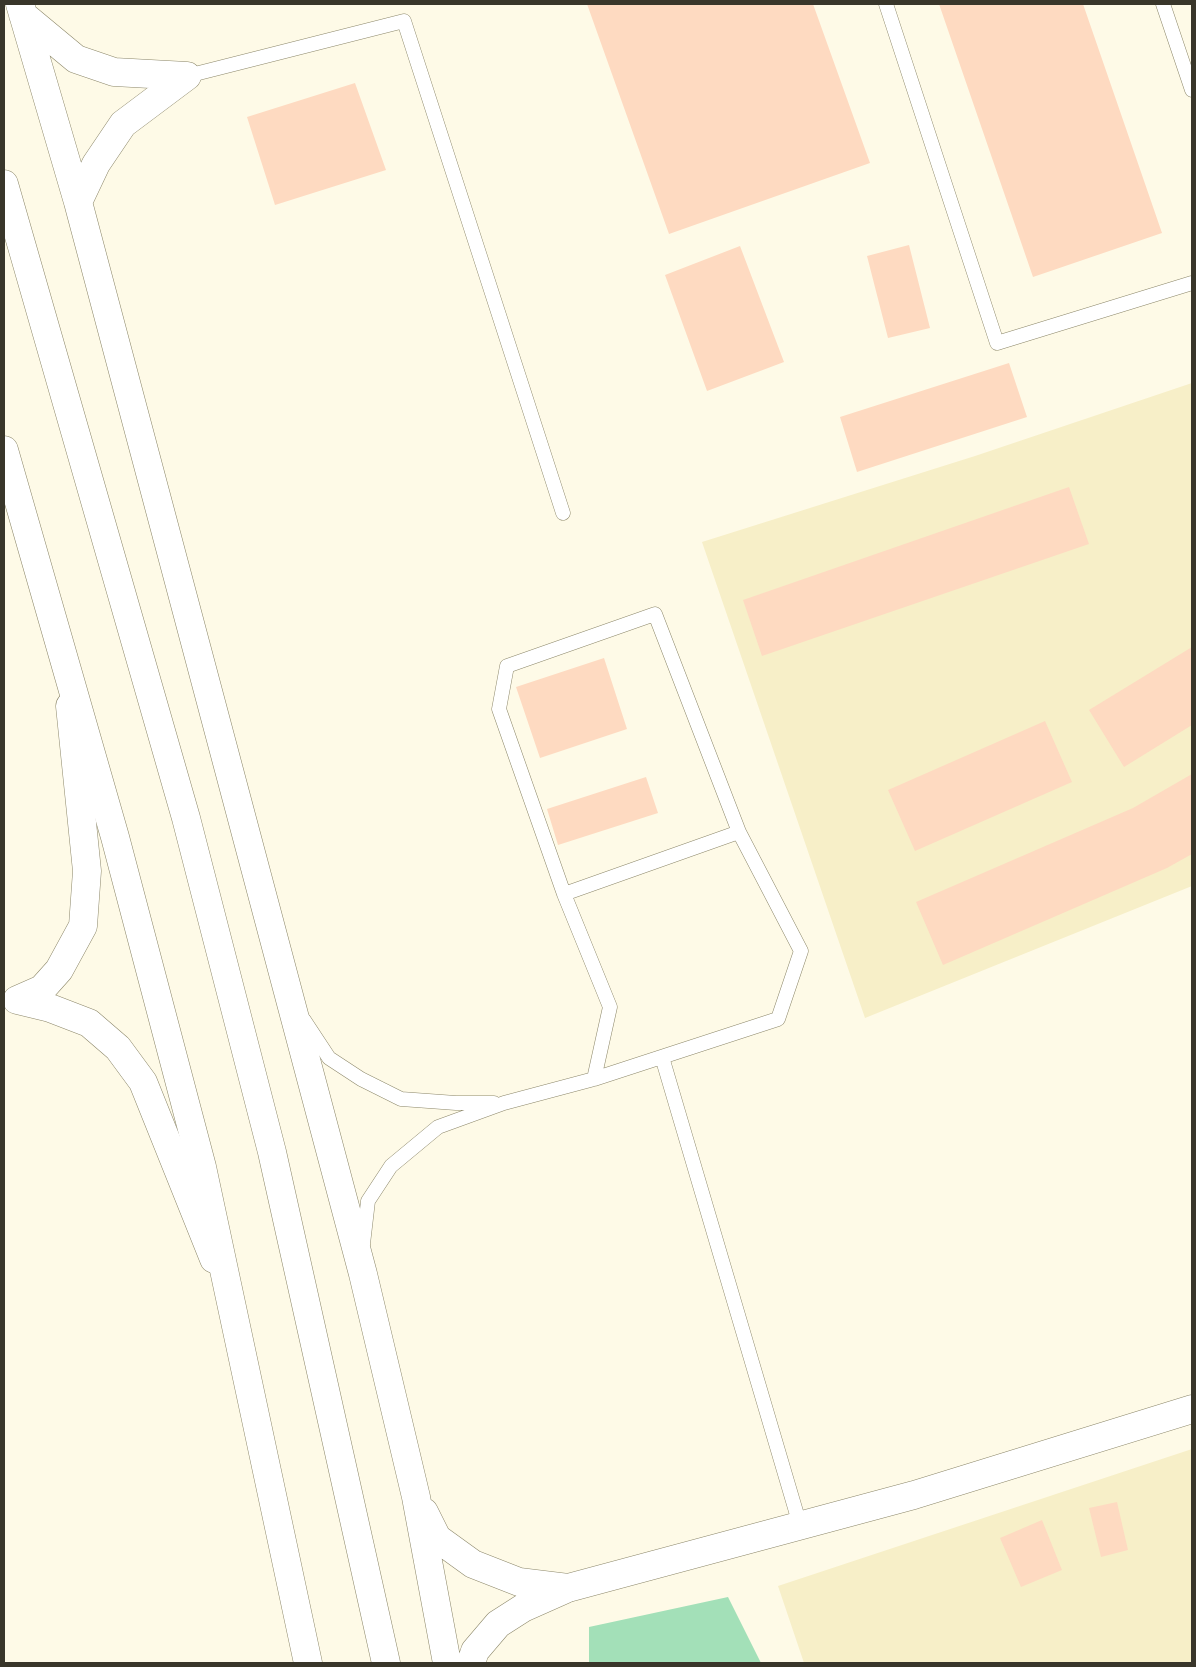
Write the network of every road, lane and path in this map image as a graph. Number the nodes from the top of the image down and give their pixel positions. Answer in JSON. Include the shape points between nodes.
{"nodes":[{"id":1,"x":886,"y":4,"type":"edge"},
{"id":2,"x":1163,"y":4,"type":"edge"},
{"id":3,"x":22,"y":9,"type":"edge"},
{"id":4,"x":187,"y":76,"type":"junction"},
{"id":5,"x":1192,"y":90,"type":"edge"},
{"id":6,"x":4,"y":184,"type":"edge"},
{"id":7,"x":78,"y":202,"type":"junction"},
{"id":8,"x":1192,"y":283,"type":"edge"},
{"id":9,"x":4,"y":450,"type":"edge"},
{"id":10,"x":563,"y":513,"type":"dead end"},
{"id":11,"x":66,"y":665,"type":"junction"},
{"id":12,"x":739,"y":832,"type":"junction"},
{"id":13,"x":564,"y":894,"type":"junction"},
{"id":14,"x":10,"y":1002,"type":"edge"},
{"id":15,"x":292,"y":1002,"type":"junction"},
{"id":16,"x":662,"y":1057,"type":"junction"},
{"id":17,"x":594,"y":1079,"type":"junction"},
{"id":18,"x":504,"y":1103,"type":"junction"},
{"id":19,"x":363,"y":1274,"type":"junction"},
{"id":20,"x":231,"y":1301,"type":"junction"},
{"id":21,"x":1192,"y":1409,"type":"edge"},
{"id":22,"x":416,"y":1497,"type":"junction"},
{"id":23,"x":800,"y":1525,"type":"junction"},
{"id":24,"x":568,"y":1588,"type":"junction"},
{"id":25,"x":308,"y":1663,"type":"edge"},
{"id":26,"x":386,"y":1663,"type":"edge"},
{"id":27,"x":446,"y":1663,"type":"edge"},
{"id":28,"x":471,"y":1663,"type":"edge"}],
"edges":[{"from":1,"to":8,"type":"lane","via":[[997,343]]},
{"from":2,"to":5,"type":"lane"},
{"from":3,"to":4,"type":"main road","via":[[76,59],[114,72]]},
{"from":3,"to":7,"type":"main road"},
{"from":4,"to":7,"type":"main road","via":[[123,124],[96,164]]},
{"from":4,"to":10,"type":"lane","via":[[404,21]]},
{"from":6,"to":26,"type":"main road","via":[[191,837],[272,1152]]},
{"from":7,"to":15,"type":"main road"},
{"from":9,"to":11,"type":"main road"},
{"from":11,"to":14,"type":"main road","via":[[87,871],[83,926],[59,970],[42,989]]},
{"from":11,"to":20,"type":"main road","via":[[202,1168]]},
{"from":12,"to":13,"type":"lane"},
{"from":12,"to":13,"type":"lane","via":[[654,614],[507,666],[499,709]]},
{"from":12,"to":16,"type":"lane","via":[[801,951],[778,1019]]},
{"from":13,"to":17,"type":"lane","via":[[610,1007]]},
{"from":14,"to":20,"type":"main road","via":[[50,1008],[89,1023],[123,1055],[143,1082]]},
{"from":15,"to":18,"type":"lane","via":[[329,1058],[361,1080],[401,1099],[456,1104]]},
{"from":15,"to":19,"type":"main road"},
{"from":16,"to":17,"type":"lane"},
{"from":16,"to":23,"type":"lane"},
{"from":17,"to":18,"type":"lane"},
{"from":18,"to":19,"type":"lane","via":[[438,1127],[391,1166],[368,1202],[363,1231]]},
{"from":19,"to":22,"type":"main road"},
{"from":20,"to":25,"type":"main road"},
{"from":21,"to":23,"type":"main road","via":[[914,1495]]},
{"from":22,"to":24,"type":"main road","via":[[437,1538],[473,1564],[519,1582]]},
{"from":22,"to":27,"type":"main road"},
{"from":23,"to":24,"type":"main road"},
{"from":24,"to":28,"type":"main road","via":[[523,1608],[498,1624],[475,1651]]}]}
